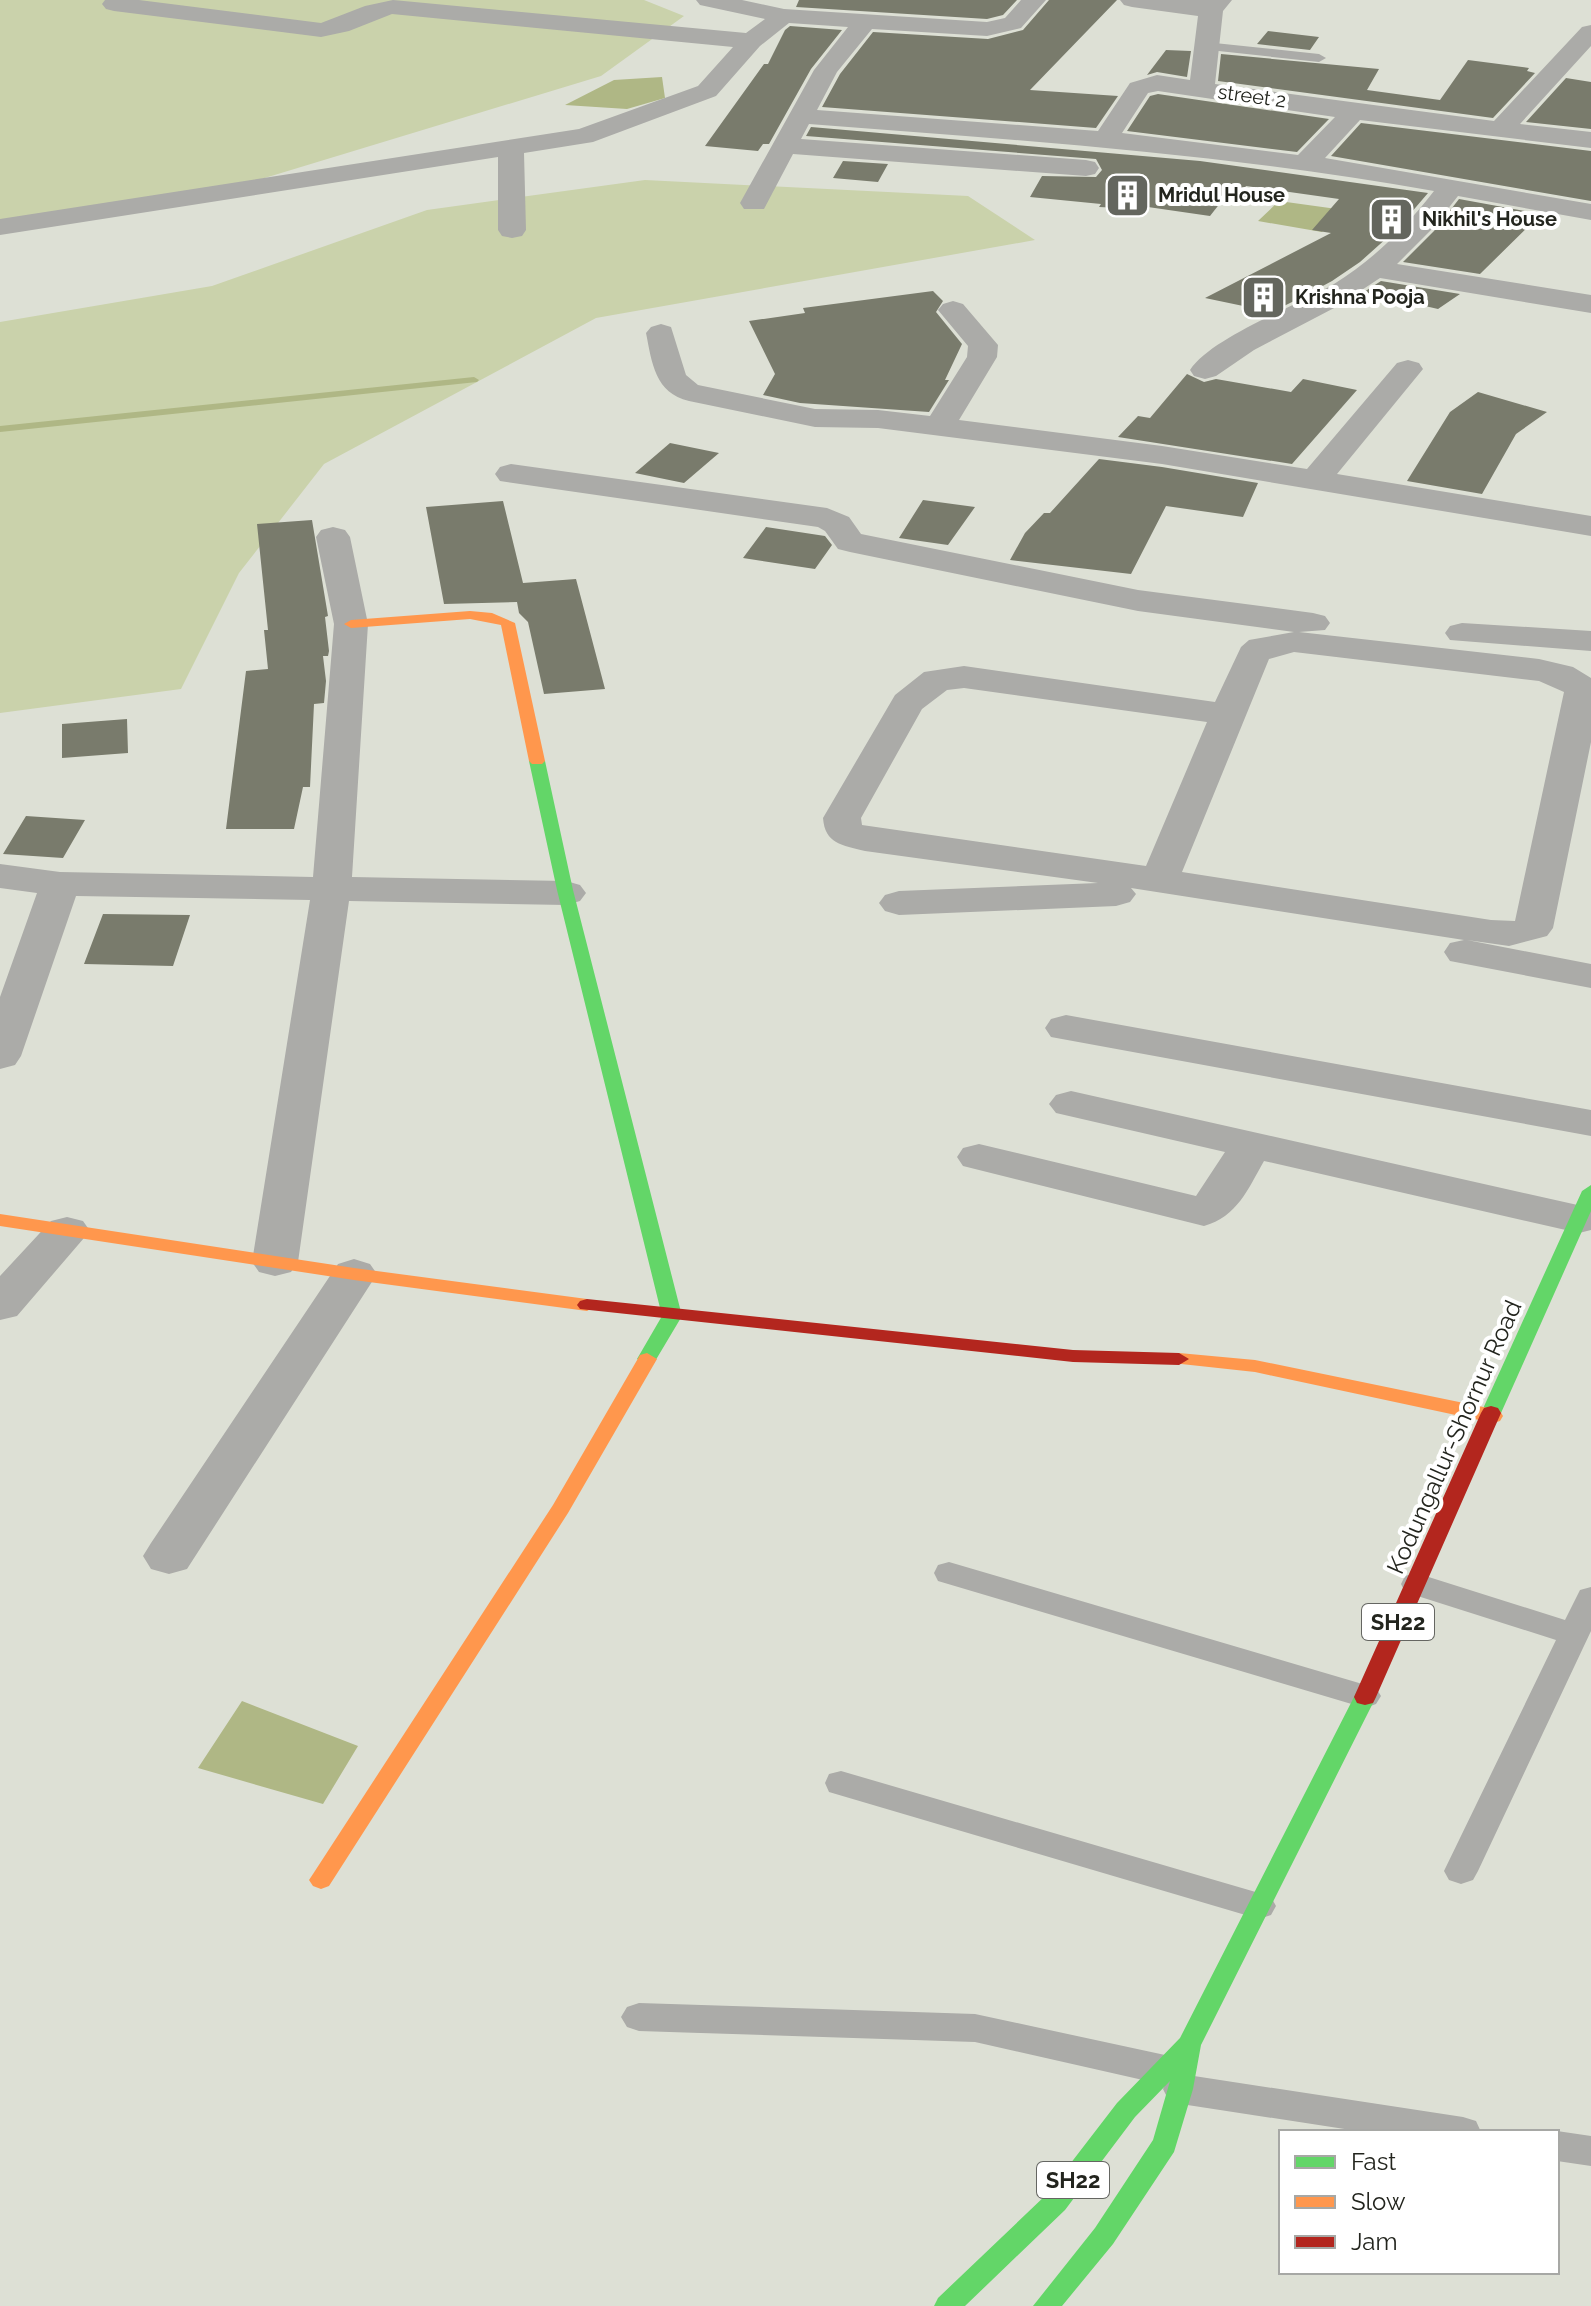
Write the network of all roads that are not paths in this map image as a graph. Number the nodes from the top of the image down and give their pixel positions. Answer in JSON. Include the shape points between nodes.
{"nodes":[{"id":1,"x":708,"y":0,"type":"edge"},
{"id":2,"x":1034,"y":0,"type":"edge"},
{"id":3,"x":1132,"y":0,"type":"edge"},
{"id":4,"x":114,"y":4,"type":"dead end"},
{"id":5,"x":1215,"y":5,"type":"edge"},
{"id":6,"x":784,"y":16,"type":"junction"},
{"id":7,"x":866,"y":21,"type":"junction"},
{"id":8,"x":1591,"y":32,"type":"edge"},
{"id":9,"x":751,"y":41,"type":"junction"},
{"id":10,"x":1205,"y":46,"type":"junction"},
{"id":11,"x":1319,"y":58,"type":"dead end"},
{"id":12,"x":1564,"y":61,"type":"junction"},
{"id":13,"x":1591,"y":65,"type":"edge"},
{"id":14,"x":1202,"y":89,"type":"junction"},
{"id":15,"x":1354,"y":112,"type":"junction"},
{"id":16,"x":801,"y":116,"type":"junction"},
{"id":17,"x":1502,"y":128,"type":"junction"},
{"id":18,"x":1105,"y":139,"type":"junction"},
{"id":19,"x":1591,"y":140,"type":"edge"},
{"id":20,"x":784,"y":146,"type":"junction"},
{"id":21,"x":511,"y":147,"type":"junction"},
{"id":22,"x":1192,"y":150,"type":"junction"},
{"id":23,"x":1304,"y":164,"type":"junction"},
{"id":24,"x":1110,"y":170,"type":"dead end"},
{"id":25,"x":1173,"y":174,"type":"dead end"},
{"id":26,"x":1451,"y":187,"type":"junction"},
{"id":27,"x":754,"y":203,"type":"dead end"},
{"id":28,"x":1591,"y":212,"type":"edge"},
{"id":29,"x":0,"y":227,"type":"edge"},
{"id":30,"x":512,"y":230,"type":"dead end"},
{"id":31,"x":1374,"y":269,"type":"junction"},
{"id":32,"x":1591,"y":304,"type":"edge"},
{"id":33,"x":953,"y":310,"type":"dead end"},
{"id":34,"x":661,"y":333,"type":"dead end"},
{"id":35,"x":1408,"y":369,"type":"dead end"},
{"id":36,"x":1205,"y":370,"type":"dead end"},
{"id":37,"x":940,"y":426,"type":"junction"},
{"id":38,"x":511,"y":474,"type":"dead end"},
{"id":39,"x":1315,"y":480,"type":"junction"},
{"id":40,"x":1591,"y":526,"type":"edge"},
{"id":41,"x":333,"y":537,"type":"dead end"},
{"id":42,"x":351,"y":624,"type":"junction"},
{"id":43,"x":1591,"y":641,"type":"edge"},
{"id":44,"x":1576,"y":677,"type":"edge"},
{"id":45,"x":1226,"y":714,"type":"junction"},
{"id":46,"x":1576,"y":808,"type":"edge"},
{"id":47,"x":0,"y":876,"type":"edge"},
{"id":48,"x":1169,"y":881,"type":"junction"},
{"id":49,"x":60,"y":884,"type":"junction"},
{"id":50,"x":331,"y":891,"type":"junction"},
{"id":51,"x":566,"y":893,"type":"junction"},
{"id":52,"x":899,"y":903,"type":"dead end"},
{"id":53,"x":1591,"y":976,"type":"edge"},
{"id":54,"x":1066,"y":1028,"type":"dead end"},
{"id":55,"x":0,"y":1056,"type":"edge"},
{"id":56,"x":1071,"y":1104,"type":"dead end"},
{"id":57,"x":1591,"y":1123,"type":"edge"},
{"id":58,"x":1251,"y":1145,"type":"junction"},
{"id":59,"x":979,"y":1157,"type":"dead end"},
{"id":60,"x":1585,"y":1205,"type":"edge"},
{"id":61,"x":0,"y":1220,"type":"edge"},
{"id":62,"x":67,"y":1231,"type":"junction"},
{"id":63,"x":275,"y":1262,"type":"junction"},
{"id":64,"x":354,"y":1274,"type":"junction"},
{"id":65,"x":0,"y":1305,"type":"edge"},
{"id":66,"x":672,"y":1316,"type":"junction"},
{"id":67,"x":1493,"y":1416,"type":"junction"},
{"id":68,"x":169,"y":1556,"type":"dead end"},
{"id":69,"x":949,"y":1573,"type":"dead end"},
{"id":70,"x":1416,"y":1584,"type":"junction"},
{"id":71,"x":1591,"y":1598,"type":"edge"},
{"id":72,"x":1574,"y":1634,"type":"junction"},
{"id":73,"x":1365,"y":1696,"type":"junction"},
{"id":74,"x":841,"y":1783,"type":"dead end"},
{"id":75,"x":1461,"y":1871,"type":"dead end"},
{"id":76,"x":321,"y":1880,"type":"dead end"},
{"id":77,"x":1259,"y":1906,"type":"junction"},
{"id":78,"x":639,"y":2017,"type":"dead end"},
{"id":79,"x":1178,"y":2068,"type":"junction"},
{"id":80,"x":1454,"y":2130,"type":"edge"},
{"id":81,"x":1559,"y":2146,"type":"edge"},
{"id":82,"x":1591,"y":2151,"type":"edge"},
{"id":83,"x":960,"y":2303,"type":"edge"},
{"id":84,"x":1046,"y":2306,"type":"edge"}],
"edges":[{"from":1,"to":6,"type":"street"},
{"from":2,"to":7,"type":"street","via":[[1013,23],[987,29]]},
{"from":3,"to":5,"type":"street"},
{"from":4,"to":9,"type":"street","via":[[321,30],[341,28],[373,10],[392,7]]},
{"from":5,"to":10,"type":"street"},
{"from":6,"to":7,"type":"street"},
{"from":6,"to":9,"type":"street"},
{"from":7,"to":16,"type":"street","via":[[826,70]]},
{"from":8,"to":12,"type":"street"},
{"from":9,"to":21,"type":"street","via":[[707,91],[692,98],[584,136]]},
{"from":10,"to":11,"type":"lane"},
{"from":10,"to":14,"type":"street"},
{"from":12,"to":13,"type":"street"},
{"from":12,"to":17,"type":"street"},
{"from":14,"to":15,"type":"street","name":"street 2"},
{"from":14,"to":18,"type":"street","name":"street 2","via":[[1157,83],[1139,88]]},
{"from":15,"to":17,"type":"street","name":"street 2"},
{"from":15,"to":23,"type":"street"},
{"from":16,"to":18,"type":"street"},
{"from":16,"to":20,"type":"street"},
{"from":17,"to":19,"type":"street","name":"street 2"},
{"from":18,"to":22,"type":"street"},
{"from":20,"to":24,"type":"street"},
{"from":20,"to":27,"type":"street"},
{"from":21,"to":29,"type":"street"},
{"from":21,"to":30,"type":"street"},
{"from":22,"to":23,"type":"street"},
{"from":22,"to":25,"type":"street"},
{"from":23,"to":26,"type":"street"},
{"from":26,"to":28,"type":"street"},
{"from":26,"to":31,"type":"street","via":[[1407,241]]},
{"from":31,"to":32,"type":"street"},
{"from":31,"to":36,"type":"street","via":[[1227,352]]},
{"from":33,"to":37,"type":"street","via":[[983,345],[980,365]]},
{"from":34,"to":37,"type":"street","via":[[670,377],[689,392],[815,418]]},
{"from":35,"to":39,"type":"street"},
{"from":37,"to":39,"type":"street"},
{"from":38,"to":43,"type":"street","via":[[827,518],[850,542],[1169,606],[1261,619]]},
{"from":39,"to":40,"type":"street"},
{"from":41,"to":42,"type":"street"},
{"from":42,"to":50,"type":"street"},
{"from":42,"to":51,"type":"street","via":[[470,615],[508,623]]},
{"from":44,"to":45,"type":"street","via":[[1317,643],[1275,644],[1253,654]]},
{"from":44,"to":46,"type":"street","via":[[1583,694]]},
{"from":45,"to":48,"type":"street","via":[[1164,866],[1162,874]]},
{"from":45,"to":48,"type":"street","via":[[964,677],[937,680],[908,703],[842,818],[843,831],[865,839]]},
{"from":46,"to":48,"type":"street","via":[[1536,924],[1524,932],[1491,932]]},
{"from":47,"to":49,"type":"street"},
{"from":49,"to":50,"type":"street"},
{"from":49,"to":55,"type":"street"},
{"from":50,"to":51,"type":"street"},
{"from":50,"to":63,"type":"street"},
{"from":51,"to":66,"type":"street"},
{"from":52,"to":53,"type":"street","via":[[1119,894],[1190,898]]},
{"from":54,"to":57,"type":"street"},
{"from":56,"to":58,"type":"street"},
{"from":58,"to":59,"type":"street","via":[[1219,1200],[1204,1212]]},
{"from":58,"to":60,"type":"street"},
{"from":60,"to":67,"type":"street","name":"Kodungallur-Shornur Road","number":"SH22"},
{"from":61,"to":62,"type":"street"},
{"from":62,"to":63,"type":"street"},
{"from":62,"to":65,"type":"street"},
{"from":63,"to":64,"type":"street"},
{"from":64,"to":66,"type":"street"},
{"from":64,"to":68,"type":"street"},
{"from":66,"to":67,"type":"street","via":[[1073,1356],[1255,1366]]},
{"from":66,"to":76,"type":"street","via":[[561,1508]]},
{"from":67,"to":70,"type":"street","name":"Kodungallur-Shornur Road","number":"SH22"},
{"from":69,"to":73,"type":"lane"},
{"from":70,"to":72,"type":"lane"},
{"from":70,"to":73,"type":"street","name":"Kodungallur-Shornur Road","number":"SH22"},
{"from":71,"to":72,"type":"lane"},
{"from":72,"to":75,"type":"lane"},
{"from":73,"to":77,"type":"street","name":"Kodungallur-Shornur Road","number":"SH22"},
{"from":74,"to":77,"type":"lane"},
{"from":77,"to":79,"type":"street","name":"Kodungallur-Shornur Road","number":"SH22"},
{"from":78,"to":79,"type":"lane","via":[[975,2028]]},
{"from":79,"to":80,"type":"lane"},
{"from":79,"to":83,"type":"street","number":"SH22","via":[[1126,2110],[1056,2202]]},
{"from":79,"to":84,"type":"street","number":"SH22","via":[[1165,2144],[1104,2236]]},
{"from":81,"to":82,"type":"lane"}]}
